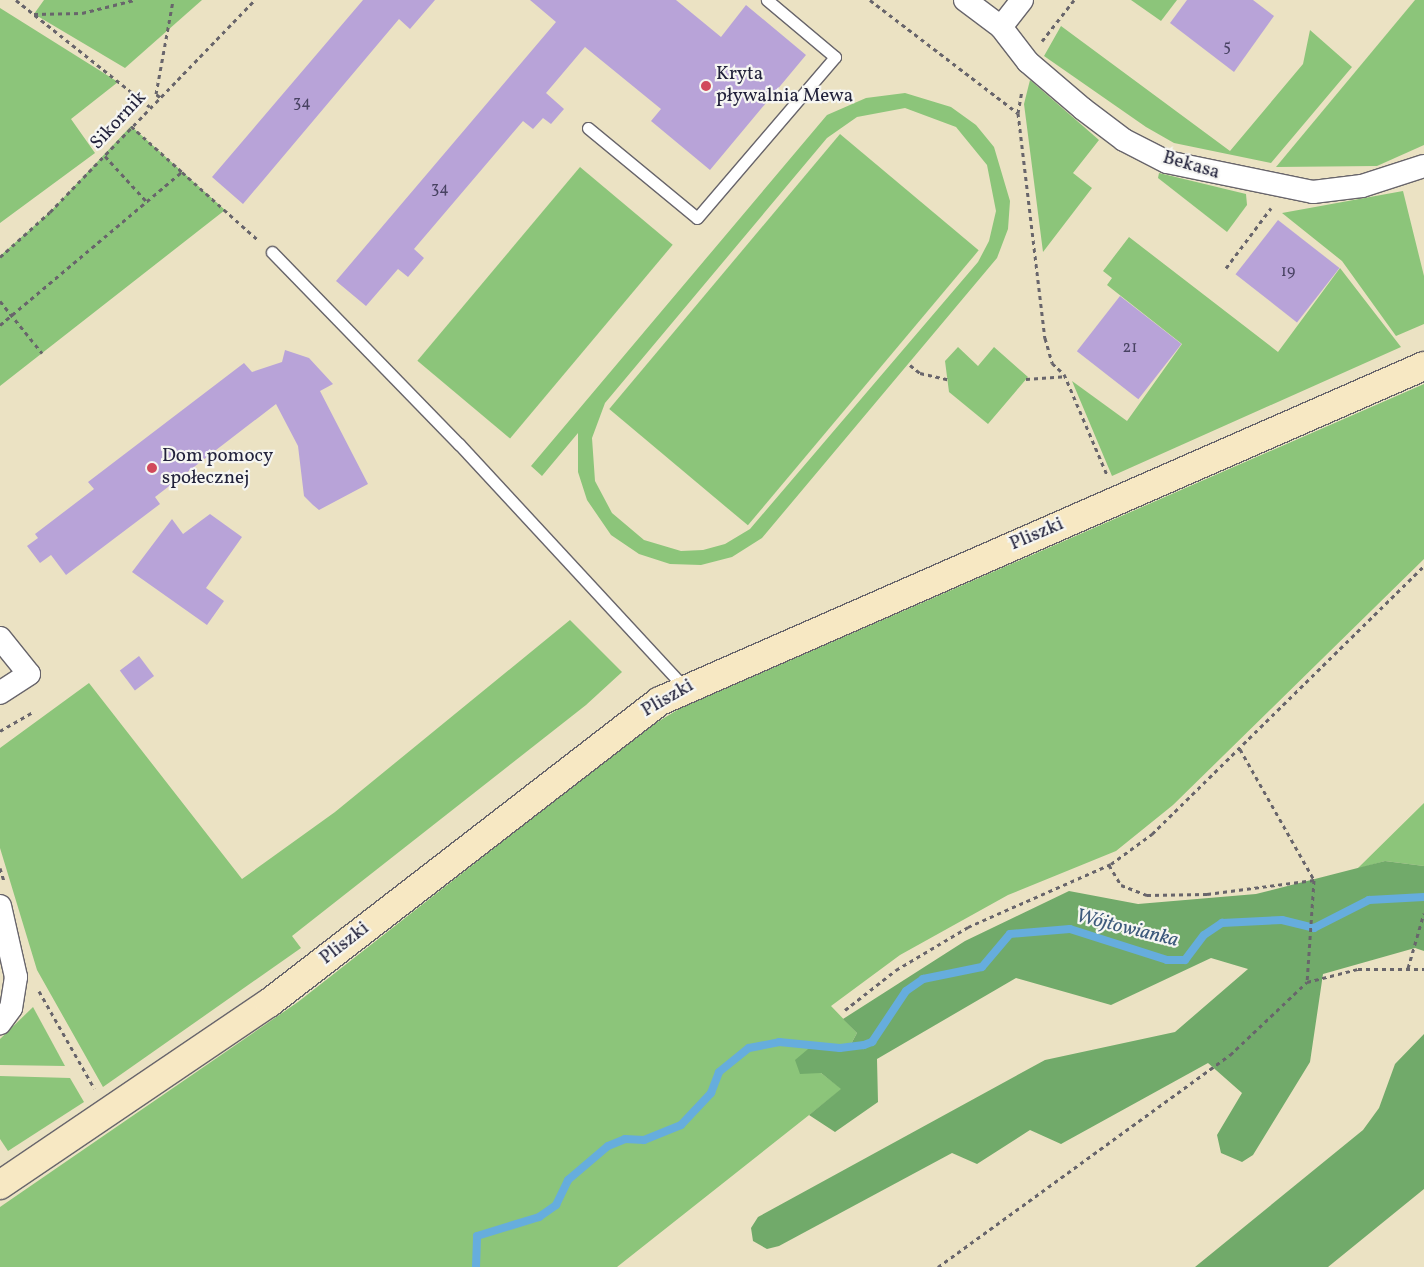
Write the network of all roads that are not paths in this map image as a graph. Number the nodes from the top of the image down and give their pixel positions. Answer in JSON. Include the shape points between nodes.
{"nodes":[{"id":1,"x":767,"y":0,"type":"edge"},
{"id":2,"x":964,"y":0,"type":"edge"},
{"id":3,"x":1022,"y":0,"type":"edge"},
{"id":4,"x":1001,"y":27,"type":"junction"},
{"id":5,"x":588,"y":128,"type":"dead end"},
{"id":6,"x":1421,"y":170,"type":"edge"},
{"id":7,"x":272,"y":252,"type":"road end"},
{"id":8,"x":1424,"y":366,"type":"edge"},
{"id":9,"x":0,"y":638,"type":"edge"},
{"id":10,"x":685,"y":688,"type":"junction"},
{"id":11,"x":0,"y":693,"type":"edge"},
{"id":12,"x":0,"y":906,"type":"edge"},
{"id":13,"x":0,"y":1023,"type":"edge"},
{"id":14,"x":0,"y":1185,"type":"edge"}],
"edges":[{"from":1,"to":5,"type":"lane","via":[[835,58],[697,218]]},
{"from":2,"to":4,"type":"street","name":"Bekasa"},
{"from":3,"to":4,"type":"street"},
{"from":4,"to":6,"type":"street","name":"Bekasa","via":[[1028,62],[1083,109],[1124,140],[1167,162],[1313,192],[1362,186]]},
{"from":7,"to":10,"type":"lane","via":[[466,451]]},
{"from":8,"to":10,"type":"street","name":"Pliszki"},
{"from":9,"to":11,"type":"street","via":[[29,674]]},
{"from":10,"to":14,"type":"street","name":"Pliszki","via":[[592,749],[269,1003]]},
{"from":12,"to":13,"type":"street","via":[[16,977],[11,1008]]}]}
